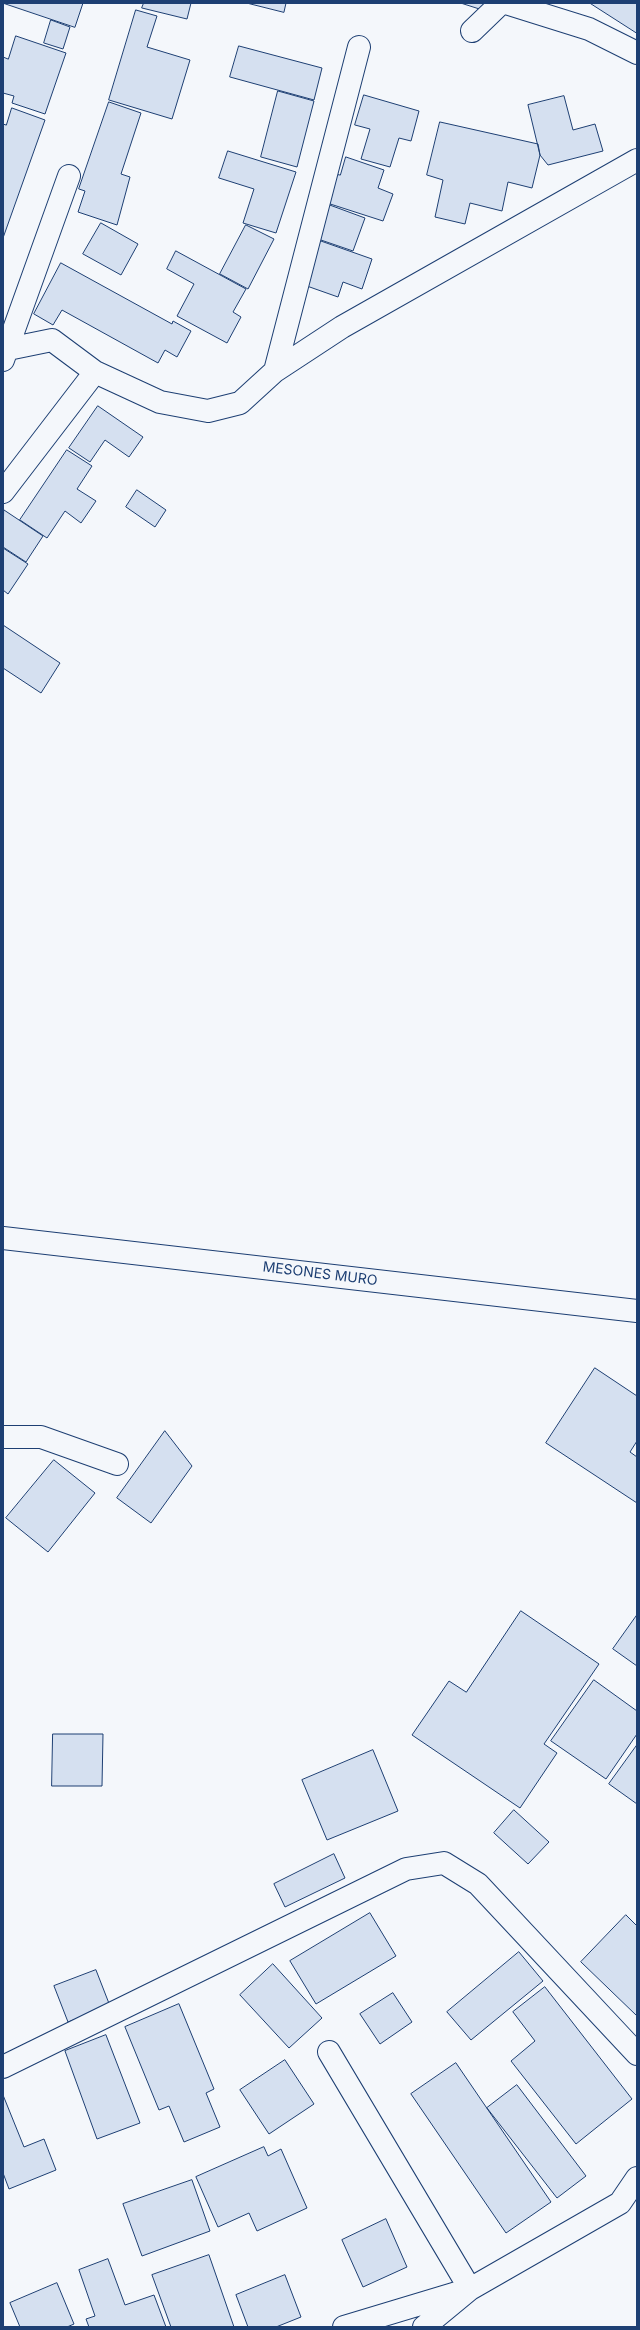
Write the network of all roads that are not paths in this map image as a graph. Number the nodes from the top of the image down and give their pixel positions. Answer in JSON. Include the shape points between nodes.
{"nodes":[{"id":1,"x":501,"y":3,"type":"edge"},
{"id":2,"x":506,"y":3,"type":"edge"},
{"id":3,"x":472,"y":31,"type":"dead end"},
{"id":4,"x":359,"y":47,"type":"dead end"},
{"id":5,"x":637,"y":53,"type":"edge"},
{"id":6,"x":637,"y":160,"type":"edge"},
{"id":7,"x":70,"y":176,"type":"dead end"},
{"id":8,"x":5,"y":355,"type":"edge"},
{"id":9,"x":275,"y":371,"type":"junction"},
{"id":10,"x":95,"y":372,"type":"junction"},
{"id":11,"x":3,"y":492,"type":"edge"},
{"id":12,"x":3,"y":1238,"type":"edge"},
{"id":13,"x":637,"y":1311,"type":"edge"},
{"id":14,"x":3,"y":1437,"type":"edge"},
{"id":15,"x":117,"y":1464,"type":"dead end"},
{"id":16,"x":329,"y":2052,"type":"dead end"},
{"id":17,"x":637,"y":2054,"type":"edge"},
{"id":18,"x":3,"y":2067,"type":"edge"},
{"id":19,"x":637,"y":2178,"type":"edge"},
{"id":20,"x":629,"y":2202,"type":"edge"},
{"id":21,"x":470,"y":2289,"type":"junction"},
{"id":22,"x":344,"y":2327,"type":"edge"},
{"id":23,"x":424,"y":2327,"type":"edge"}],
"edges":[{"from":1,"to":3,"type":"main road"},
{"from":2,"to":5,"type":"main road","via":[[589,29]]},
{"from":4,"to":9,"type":"main road"},
{"from":6,"to":9,"type":"main road","via":[[342,327]]},
{"from":7,"to":8,"type":"main road"},
{"from":8,"to":10,"type":"main road","via":[[52,340]]},
{"from":9,"to":10,"type":"main road","via":[[240,403],[208,411],[160,402]]},
{"from":10,"to":11,"type":"main road"},
{"from":12,"to":13,"type":"main road","name":"MESONES MURO"},
{"from":14,"to":15,"type":"main road","via":[[41,1437]]},
{"from":16,"to":21,"type":"main road"},
{"from":17,"to":18,"type":"main road","via":[[478,1884],[444,1863],[406,1869]]},
{"from":19,"to":20,"type":"main road"},
{"from":20,"to":21,"type":"main road"},
{"from":21,"to":22,"type":"main road"},
{"from":21,"to":23,"type":"main road"}]}
